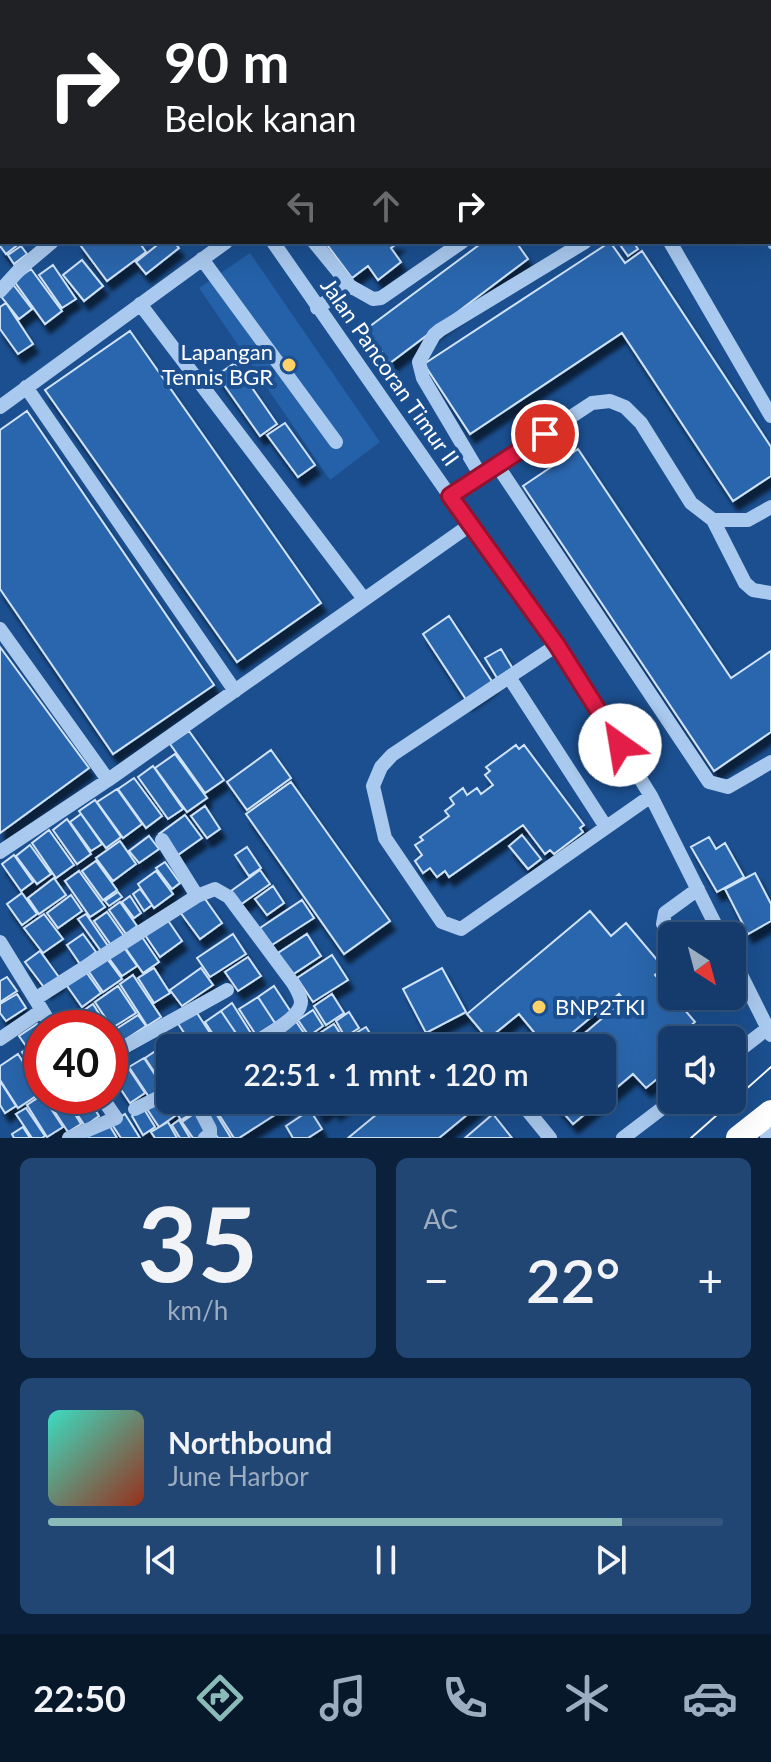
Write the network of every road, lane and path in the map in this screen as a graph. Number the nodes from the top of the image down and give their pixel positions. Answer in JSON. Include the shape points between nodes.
{"nodes":[{"id":1,"x":50,"y":244,"type":"edge"},
{"id":2,"x":223,"y":244,"type":"edge"},
{"id":3,"x":274,"y":244,"type":"edge"},
{"id":4,"x":316,"y":244,"type":"edge"},
{"id":5,"x":459,"y":244,"type":"edge"},
{"id":6,"x":582,"y":244,"type":"edge"},
{"id":7,"x":671,"y":244,"type":"edge"},
{"id":8,"x":202,"y":259,"type":"junction"},
{"id":9,"x":350,"y":286,"type":"junction"},
{"id":10,"x":0,"y":291,"type":"edge"},
{"id":11,"x":140,"y":304,"type":"junction"},
{"id":12,"x":317,"y":308,"type":"junction"},
{"id":13,"x":26,"y":387,"type":"junction"},
{"id":14,"x":0,"y":407,"type":"edge"},
{"id":15,"x":771,"y":416,"type":"edge"},
{"id":16,"x":336,"y":442,"type":"dead end"},
{"id":17,"x":497,"y":465,"type":"junction"},
{"id":18,"x":481,"y":476,"type":"junction"},
{"id":19,"x":450,"y":496,"type":"junction"},
{"id":20,"x":771,"y":507,"type":"edge"},
{"id":21,"x":713,"y":520,"type":"junction"},
{"id":22,"x":470,"y":525,"type":"junction"},
{"id":23,"x":771,"y":593,"type":"edge"},
{"id":24,"x":364,"y":599,"type":"junction"},
{"id":25,"x":0,"y":629,"type":"edge"},
{"id":26,"x":557,"y":645,"type":"junction"},
{"id":27,"x":509,"y":677,"type":"junction"},
{"id":28,"x":235,"y":691,"type":"junction"},
{"id":29,"x":771,"y":762,"type":"edge"},
{"id":30,"x":108,"y":780,"type":"junction"},
{"id":31,"x":651,"y":796,"type":"junction"},
{"id":32,"x":606,"y":827,"type":"junction"},
{"id":33,"x":162,"y":840,"type":"dead end"},
{"id":34,"x":0,"y":852,"type":"edge"},
{"id":35,"x":698,"y":889,"type":"junction"},
{"id":36,"x":197,"y":896,"type":"junction"},
{"id":37,"x":663,"y":922,"type":"edge"},
{"id":38,"x":714,"y":922,"type":"edge"},
{"id":39,"x":0,"y":942,"type":"edge"},
{"id":40,"x":746,"y":985,"type":"edge"},
{"id":41,"x":227,"y":990,"type":"dead end"},
{"id":42,"x":38,"y":1005,"type":"junction"},
{"id":43,"x":41,"y":1010,"type":"edge"},
{"id":44,"x":769,"y":1032,"type":"edge"},
{"id":45,"x":268,"y":1034,"type":"edge"},
{"id":46,"x":0,"y":1039,"type":"edge"},
{"id":47,"x":128,"y":1045,"type":"edge"},
{"id":48,"x":746,"y":1047,"type":"edge"},
{"id":49,"x":156,"y":1099,"type":"edge"},
{"id":50,"x":135,"y":1109,"type":"dead end"},
{"id":51,"x":658,"y":1111,"type":"edge"},
{"id":52,"x":771,"y":1112,"type":"edge"},
{"id":53,"x":113,"y":1114,"type":"edge"},
{"id":54,"x":202,"y":1114,"type":"edge"},
{"id":55,"x":530,"y":1114,"type":"edge"},
{"id":56,"x":69,"y":1138,"type":"edge"},
{"id":57,"x":205,"y":1138,"type":"edge"},
{"id":58,"x":550,"y":1138,"type":"edge"},
{"id":59,"x":623,"y":1138,"type":"edge"},
{"id":60,"x":738,"y":1138,"type":"edge"}],
"edges":[{"from":1,"to":10,"type":"street"},
{"from":2,"to":8,"type":"street"},
{"from":3,"to":12,"type":"street","name":"Jalan Pancoran Timur II"},
{"from":4,"to":9,"type":"street"},
{"from":5,"to":9,"type":"street","via":[[381,298],[367,297]]},
{"from":6,"to":18,"type":"street","via":[[440,330],[419,362],[423,378]]},
{"from":7,"to":15,"type":"street"},
{"from":8,"to":11,"type":"street"},
{"from":8,"to":16,"type":"street"},
{"from":9,"to":12,"type":"street"},
{"from":11,"to":13,"type":"street"},
{"from":11,"to":24,"type":"street"},
{"from":12,"to":19,"type":"street","name":"Jalan Pancoran Timur II"},
{"from":13,"to":14,"type":"street"},
{"from":13,"to":28,"type":"street"},
{"from":17,"to":18,"type":"street"},
{"from":17,"to":21,"type":"street","via":[[592,403],[610,401],[641,423],[691,503]]},
{"from":17,"to":29,"type":"street","via":[[709,782],[728,787]]},
{"from":18,"to":19,"type":"street"},
{"from":19,"to":22,"type":"street","name":"Jalan Pancoran Timur II"},
{"from":20,"to":21,"type":"street","via":[[748,520]]},
{"from":21,"to":23,"type":"street","via":[[745,583]]},
{"from":22,"to":24,"type":"street"},
{"from":22,"to":26,"type":"street","name":"Jalan Pancoran Timur II"},
{"from":24,"to":28,"type":"street"},
{"from":25,"to":30,"type":"street"},
{"from":26,"to":27,"type":"street"},
{"from":26,"to":31,"type":"street","name":"Jalan Pancoran Timur II"},
{"from":27,"to":32,"type":"street"},
{"from":27,"to":32,"type":"street","via":[[381,767],[373,786],[385,838],[442,922],[461,929]]},
{"from":28,"to":30,"type":"street"},
{"from":30,"to":34,"type":"street"},
{"from":31,"to":32,"type":"street"},
{"from":31,"to":35,"type":"street","name":"Jalan Pancoran Timur II"},
{"from":33,"to":36,"type":"street"},
{"from":35,"to":37,"type":"street","via":[[665,913]]},
{"from":35,"to":38,"type":"street","name":"Jalan Pancoran Timur II"},
{"from":36,"to":42,"type":"street"},
{"from":36,"to":45,"type":"street","via":[[215,889],[229,897],[293,983],[301,1005],[295,1016]]},
{"from":39,"to":42,"type":"street"},
{"from":40,"to":44,"type":"street"},
{"from":41,"to":47,"type":"street"},
{"from":42,"to":43,"type":"street"},
{"from":42,"to":46,"type":"street"},
{"from":44,"to":48,"type":"street"},
{"from":49,"to":50,"type":"street"},
{"from":51,"to":59,"type":"street"},
{"from":52,"to":60,"type":"highway"},
{"from":53,"to":56,"type":"street","via":[[116,1118]]},
{"from":54,"to":57,"type":"street","via":[[210,1129]]},
{"from":55,"to":58,"type":"street"}]}
